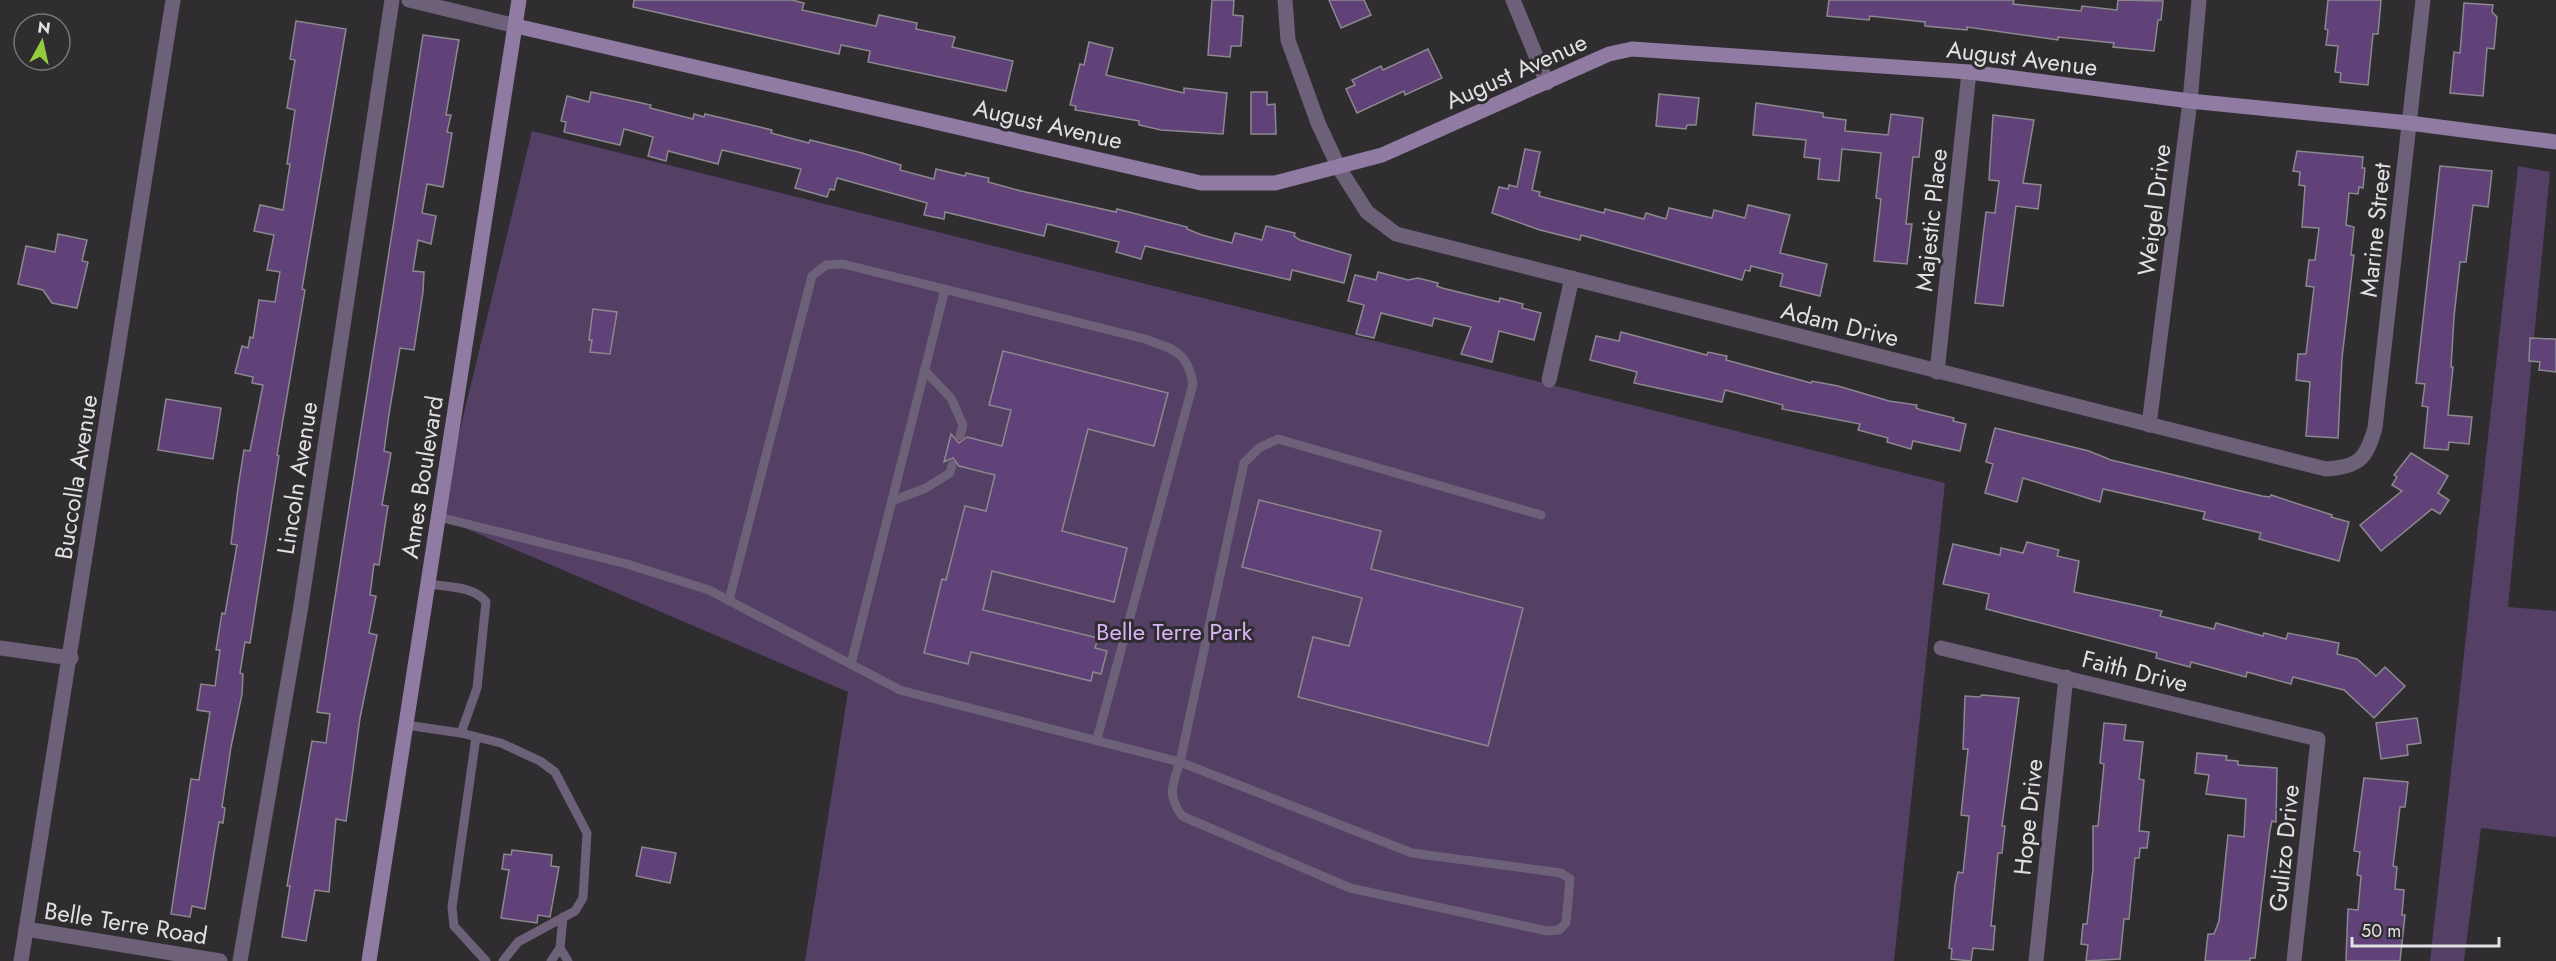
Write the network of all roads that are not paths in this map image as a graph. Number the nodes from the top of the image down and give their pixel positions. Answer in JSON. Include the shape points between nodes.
{"nodes":[{"id":1,"x":174,"y":0,"type":"edge"},
{"id":2,"x":392,"y":0,"type":"edge"},
{"id":3,"x":409,"y":0,"type":"edge"},
{"id":4,"x":519,"y":0,"type":"edge"},
{"id":5,"x":1285,"y":0,"type":"edge"},
{"id":6,"x":1513,"y":0,"type":"edge"},
{"id":7,"x":2199,"y":0,"type":"edge"},
{"id":8,"x":2423,"y":0,"type":"edge"},
{"id":9,"x":516,"y":26,"type":"junction"},
{"id":10,"x":1969,"y":72,"type":"junction"},
{"id":11,"x":1546,"y":83,"type":"junction"},
{"id":12,"x":2190,"y":101,"type":"junction"},
{"id":13,"x":2409,"y":123,"type":"junction"},
{"id":14,"x":2556,"y":142,"type":"edge"},
{"id":15,"x":1339,"y":168,"type":"junction"},
{"id":16,"x":1572,"y":278,"type":"junction"},
{"id":17,"x":945,"y":290,"type":"junction"},
{"id":18,"x":924,"y":370,"type":"junction"},
{"id":19,"x":1937,"y":372,"type":"junction"},
{"id":20,"x":1548,"y":380,"type":"dead end"},
{"id":21,"x":2149,"y":425,"type":"junction"},
{"id":22,"x":960,"y":436,"type":"dead end"},
{"id":23,"x":2360,"y":461,"type":"joint"},
{"id":24,"x":952,"y":465,"type":"dead end"},
{"id":25,"x":892,"y":501,"type":"junction"},
{"id":26,"x":1541,"y":515,"type":"dead end"},
{"id":27,"x":439,"y":517,"type":"junction"},
{"id":28,"x":428,"y":584,"type":"junction"},
{"id":29,"x":729,"y":600,"type":"junction"},
{"id":30,"x":0,"y":648,"type":"edge"},
{"id":31,"x":1941,"y":648,"type":"dead end"},
{"id":32,"x":71,"y":658,"type":"junction"},
{"id":33,"x":851,"y":664,"type":"junction"},
{"id":34,"x":2066,"y":678,"type":"junction"},
{"id":35,"x":406,"y":725,"type":"junction"},
{"id":36,"x":461,"y":733,"type":"junction"},
{"id":37,"x":476,"y":737,"type":"junction"},
{"id":38,"x":2318,"y":739,"type":"joint"},
{"id":39,"x":1097,"y":740,"type":"junction"},
{"id":40,"x":1179,"y":762,"type":"junction"},
{"id":41,"x":563,"y":917,"type":"junction"},
{"id":42,"x":26,"y":929,"type":"junction"},
{"id":43,"x":560,"y":948,"type":"junction"},
{"id":44,"x":21,"y":961,"type":"edge"},
{"id":45,"x":220,"y":961,"type":"edge"},
{"id":46,"x":240,"y":961,"type":"edge"},
{"id":47,"x":369,"y":961,"type":"edge"},
{"id":48,"x":486,"y":961,"type":"edge"},
{"id":49,"x":503,"y":961,"type":"edge"},
{"id":50,"x":551,"y":961,"type":"edge"},
{"id":51,"x":568,"y":961,"type":"edge"},
{"id":52,"x":2036,"y":961,"type":"edge"},
{"id":53,"x":2294,"y":961,"type":"edge"}],
"edges":[{"from":1,"to":32,"type":"street","name":"Buccolla Avenue"},
{"from":2,"to":46,"type":"street","name":"Lincoln Avenue","via":[[302,600]]},
{"from":3,"to":9,"type":"street"},
{"from":4,"to":9,"type":"street","name":"Ames Boulevard"},
{"from":5,"to":15,"type":"street","name":"Adam Drive","via":[[1288,40]]},
{"from":6,"to":11,"type":"street"},
{"from":7,"to":12,"type":"street","name":"Weigel Drive"},
{"from":8,"to":13,"type":"street","name":"Marine Street"},
{"from":9,"to":15,"type":"street","name":"August Avenue","via":[[1201,183],[1275,183]]},
{"from":9,"to":27,"type":"street","name":"Ames Boulevard"},
{"from":10,"to":11,"type":"street","name":"August Avenue","via":[[1632,48]]},
{"from":10,"to":12,"type":"street","name":"August Avenue"},
{"from":10,"to":19,"type":"street","name":"Majestic Place"},
{"from":11,"to":15,"type":"street","name":"August Avenue","via":[[1382,155]]},
{"from":12,"to":13,"type":"street","name":"August Avenue"},
{"from":12,"to":21,"type":"street","name":"Weigel Drive"},
{"from":13,"to":14,"type":"street","name":"August Avenue"},
{"from":13,"to":23,"type":"street","name":"Marine Street","via":[[2375,428],[2370,447]]},
{"from":15,"to":16,"type":"street","name":"Adam Drive","via":[[1367,212],[1396,234]]},
{"from":16,"to":19,"type":"street","name":"Adam Drive"},
{"from":16,"to":20,"type":"street"},
{"from":17,"to":18,"type":"lane"},
{"from":17,"to":29,"type":"lane","via":[[843,264],[826,265],[812,276]]},
{"from":17,"to":39,"type":"lane","via":[[1145,339],[1178,350],[1190,365],[1193,384]]},
{"from":18,"to":22,"type":"lane","via":[[951,398],[963,425]]},
{"from":18,"to":25,"type":"lane"},
{"from":19,"to":21,"type":"street","name":"Adam Drive"},
{"from":21,"to":23,"type":"street","name":"Adam Drive","via":[[2326,469],[2346,468]]},
{"from":24,"to":25,"type":"lane","via":[[950,473],[926,488]]},
{"from":25,"to":33,"type":"lane"},
{"from":26,"to":40,"type":"lane","via":[[1278,439],[1259,448],[1244,463]]},
{"from":27,"to":28,"type":"street","name":"Ames Boulevard"},
{"from":27,"to":29,"type":"lane","via":[[627,564]]},
{"from":28,"to":35,"type":"street","name":"Ames Boulevard"},
{"from":28,"to":36,"type":"lane","via":[[466,590],[481,595],[486,602],[477,688]]},
{"from":29,"to":33,"type":"lane"},
{"from":30,"to":32,"type":"street"},
{"from":31,"to":34,"type":"street","name":"Faith Drive"},
{"from":32,"to":42,"type":"street","name":"Buccolla Avenue"},
{"from":33,"to":39,"type":"lane","via":[[900,690]]},
{"from":34,"to":38,"type":"street","name":"Faith Drive"},
{"from":34,"to":52,"type":"street","name":"Hope Drive"},
{"from":35,"to":36,"type":"lane"},
{"from":35,"to":47,"type":"street","name":"Ames Boulevard"},
{"from":36,"to":37,"type":"lane"},
{"from":37,"to":41,"type":"lane","via":[[501,743],[555,772],[587,832],[583,898],[575,911]]},
{"from":37,"to":48,"type":"lane","via":[[452,908],[454,926]]},
{"from":38,"to":53,"type":"street","name":"Gulizo Drive"},
{"from":39,"to":40,"type":"lane"},
{"from":40,"to":40,"type":"lane","via":[[1412,853],[1561,873],[1570,879],[1566,923],[1558,930],[1547,931],[1350,888],[1182,816],[1173,803],[1172,786]]},
{"from":41,"to":43,"type":"lane"},
{"from":41,"to":49,"type":"lane","via":[[518,942]]},
{"from":42,"to":44,"type":"street","name":"Buccolla Avenue"},
{"from":42,"to":45,"type":"street","name":"Belle Terre Road"},
{"from":43,"to":50,"type":"lane"},
{"from":43,"to":51,"type":"lane"}]}
